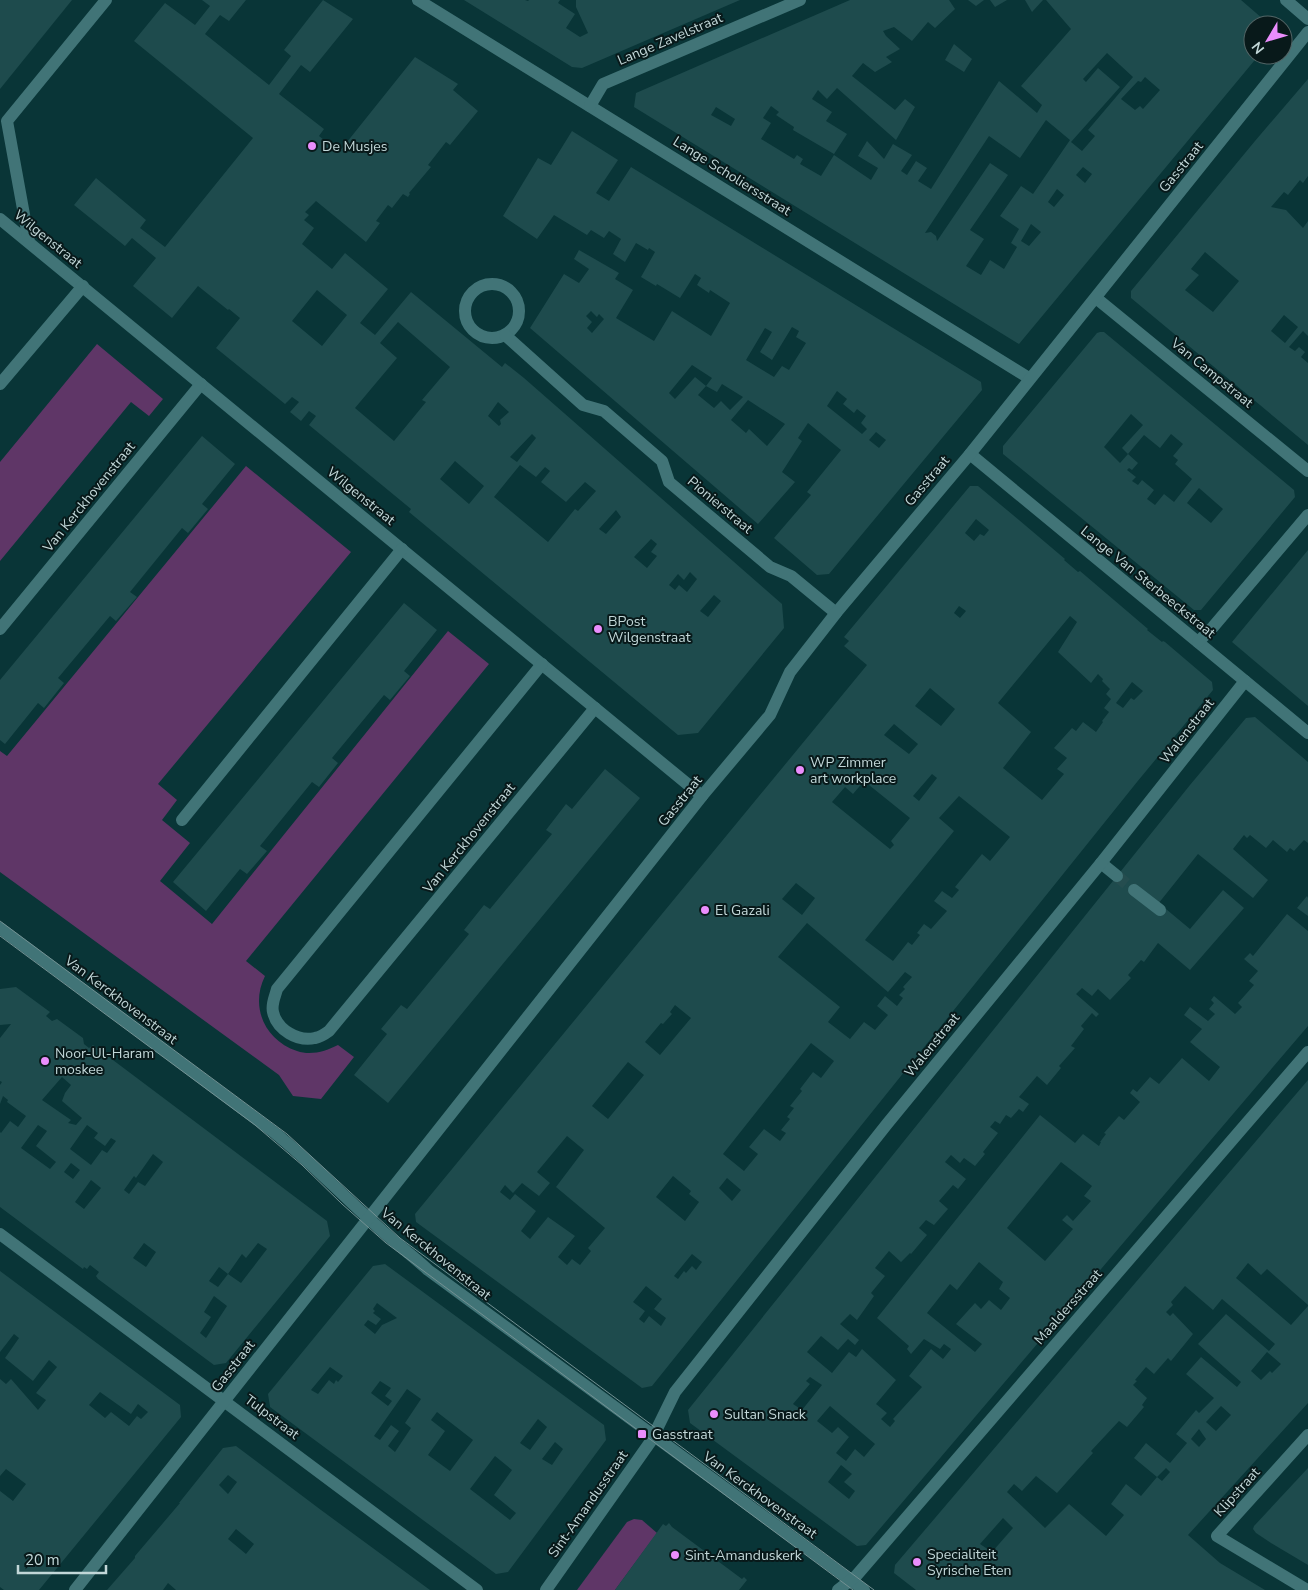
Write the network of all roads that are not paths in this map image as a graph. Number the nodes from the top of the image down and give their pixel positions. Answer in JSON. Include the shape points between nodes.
{"nodes":[{"id":1,"x":106,"y":0,"type":"edge"},
{"id":2,"x":418,"y":0,"type":"edge"},
{"id":3,"x":800,"y":0,"type":"edge"},
{"id":4,"x":1286,"y":0,"type":"edge"},
{"id":5,"x":1308,"y":19,"type":"edge"},
{"id":6,"x":1308,"y":32,"type":"edge"},
{"id":7,"x":590,"y":106,"type":"junction"},
{"id":8,"x":4,"y":126,"type":"edge"},
{"id":9,"x":0,"y":219,"type":"edge"},
{"id":10,"x":29,"y":242,"type":"junction"},
{"id":11,"x":82,"y":286,"type":"junction"},
{"id":12,"x":1096,"y":298,"type":"junction"},
{"id":13,"x":505,"y":335,"type":"junction"},
{"id":14,"x":1029,"y":378,"type":"junction"},
{"id":15,"x":0,"y":384,"type":"edge"},
{"id":16,"x":201,"y":384,"type":"junction"},
{"id":17,"x":970,"y":454,"type":"junction"},
{"id":18,"x":1308,"y":471,"type":"edge"},
{"id":19,"x":1308,"y":514,"type":"edge"},
{"id":20,"x":402,"y":549,"type":"junction"},
{"id":21,"x":836,"y":613,"type":"junction"},
{"id":22,"x":0,"y":630,"type":"edge"},
{"id":23,"x":1198,"y":642,"type":"junction"},
{"id":24,"x":542,"y":664,"type":"junction"},
{"id":25,"x":1245,"y":681,"type":"junction"},
{"id":26,"x":595,"y":708,"type":"junction"},
{"id":27,"x":1308,"y":733,"type":"edge"},
{"id":28,"x":702,"y":796,"type":"junction"},
{"id":29,"x":182,"y":820,"type":"dead end"},
{"id":30,"x":1101,"y":863,"type":"junction"},
{"id":31,"x":1117,"y":876,"type":"tunnel mouth"},
{"id":32,"x":1134,"y":890,"type":"tunnel mouth"},
{"id":33,"x":1160,"y":910,"type":"dead end"},
{"id":34,"x":1,"y":930,"type":"edge"},
{"id":35,"x":1308,"y":1052,"type":"edge"},
{"id":36,"x":368,"y":1219,"type":"junction"},
{"id":37,"x":0,"y":1234,"type":"edge"},
{"id":38,"x":225,"y":1401,"type":"junction"},
{"id":39,"x":654,"y":1436,"type":"junction"},
{"id":40,"x":1308,"y":1436,"type":"edge"},
{"id":41,"x":850,"y":1580,"type":"junction"},
{"id":42,"x":75,"y":1590,"type":"edge"},
{"id":43,"x":477,"y":1590,"type":"edge"},
{"id":44,"x":546,"y":1590,"type":"edge"},
{"id":45,"x":838,"y":1590,"type":"edge"},
{"id":46,"x":864,"y":1590,"type":"edge"},
{"id":47,"x":1307,"y":1590,"type":"edge"}],
"edges":[{"from":1,"to":8,"type":"street"},
{"from":2,"to":7,"type":"street","name":"Lange Scholiersstraat"},
{"from":3,"to":7,"type":"street","name":"Lange Zavelstraat","via":[[603,84]]},
{"from":4,"to":5,"type":"street"},
{"from":6,"to":12,"type":"street","name":"Gasstraat"},
{"from":7,"to":14,"type":"street","name":"Lange Scholiersstraat"},
{"from":8,"to":10,"type":"street"},
{"from":9,"to":10,"type":"street","name":"Wilgenstraat"},
{"from":10,"to":11,"type":"street","name":"Wilgenstraat"},
{"from":11,"to":15,"type":"street"},
{"from":11,"to":16,"type":"street","name":"Wilgenstraat"},
{"from":12,"to":14,"type":"street","name":"Gasstraat"},
{"from":12,"to":18,"type":"street","name":"Van Campstraat"},
{"from":13,"to":13,"type":"street","via":[[517,322],[519,314],[515,298],[503,286],[494,284],[478,288],[466,302],[466,321],[478,335],[487,338]]},
{"from":13,"to":21,"type":"street","name":"Pionierstraat","via":[[583,405],[604,411],[662,461],[669,482],[770,567],[791,576]]},
{"from":14,"to":17,"type":"street","name":"Gasstraat"},
{"from":16,"to":20,"type":"street","name":"Wilgenstraat"},
{"from":16,"to":22,"type":"street","name":"Van Kerckhovenstraat"},
{"from":17,"to":21,"type":"street","name":"Gasstraat"},
{"from":17,"to":23,"type":"street","name":"Lange Van Sterbeeckstraat"},
{"from":19,"to":23,"type":"street"},
{"from":20,"to":24,"type":"street","name":"Wilgenstraat"},
{"from":20,"to":29,"type":"street"},
{"from":21,"to":28,"type":"street","name":"Gasstraat","via":[[790,672],[770,715]]},
{"from":23,"to":25,"type":"street","name":"Lange Van Sterbeeckstraat"},
{"from":24,"to":26,"type":"street","name":"Wilgenstraat"},
{"from":24,"to":26,"type":"street","name":"Van Kerckhovenstraat","via":[[278,989],[273,1012],[286,1031],[305,1040],[318,1038],[329,1031]]},
{"from":25,"to":27,"type":"street","name":"Lange Van Sterbeeckstraat"},
{"from":25,"to":30,"type":"street","name":"Walenstraat"},
{"from":26,"to":28,"type":"street","name":"Wilgenstraat"},
{"from":28,"to":36,"type":"street","name":"Gasstraat"},
{"from":30,"to":31,"type":"street"},
{"from":30,"to":39,"type":"street","name":"Walenstraat","via":[[887,1124],[675,1392]]},
{"from":32,"to":33,"type":"street"},
{"from":34,"to":36,"type":"street","name":"Van Kerckhovenstraat","via":[[275,1133]]},
{"from":35,"to":41,"type":"street","name":"Maaldersstraat"},
{"from":36,"to":38,"type":"street","name":"Gasstraat"},
{"from":36,"to":39,"type":"street","name":"Van Kerckhovenstraat","via":[[428,1270]]},
{"from":37,"to":38,"type":"street","name":"Tulpstraat"},
{"from":38,"to":42,"type":"street","name":"Gasstraat"},
{"from":38,"to":43,"type":"street","name":"Tulpstraat"},
{"from":39,"to":41,"type":"street","name":"Van Kerckhovenstraat"},
{"from":39,"to":44,"type":"street","name":"Sint-Amandusstraat"},
{"from":40,"to":47,"type":"street","name":"Klipstraat","via":[[1217,1536]]},
{"from":41,"to":45,"type":"street","name":"Maaldersstraat"},
{"from":41,"to":46,"type":"street","name":"Van Kerckhovenstraat"}]}
